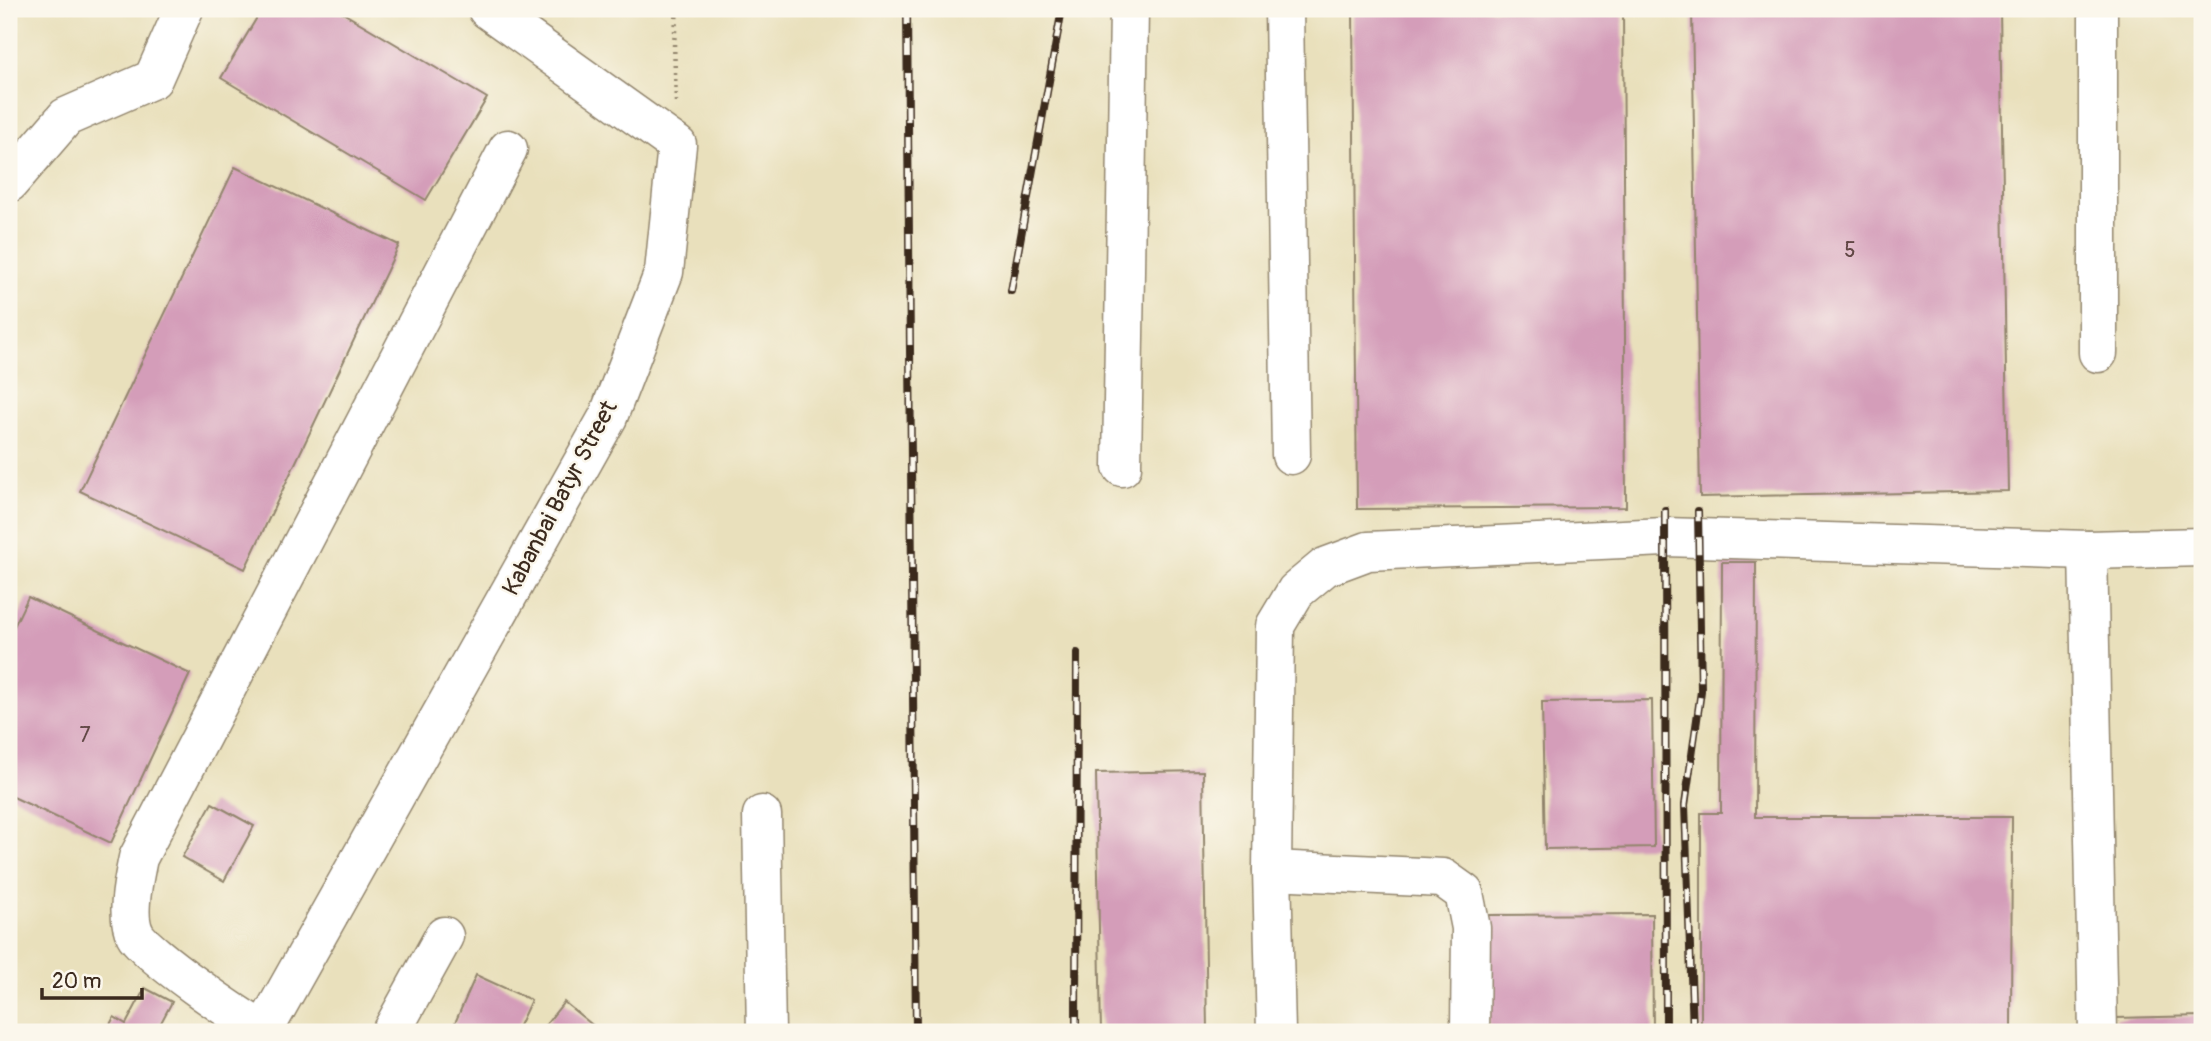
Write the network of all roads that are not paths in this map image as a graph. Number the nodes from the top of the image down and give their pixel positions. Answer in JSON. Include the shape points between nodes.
{"nodes":[{"id":1,"x":184,"y":9,"type":"edge"},
{"id":2,"x":487,"y":9,"type":"edge"},
{"id":3,"x":1129,"y":9,"type":"edge"},
{"id":4,"x":1284,"y":9,"type":"edge"},
{"id":5,"x":2098,"y":9,"type":"edge"},
{"id":6,"x":508,"y":149,"type":"dead end"},
{"id":7,"x":9,"y":183,"type":"edge"},
{"id":8,"x":2098,"y":353,"type":"dead end"},
{"id":9,"x":1291,"y":455,"type":"dead end"},
{"id":10,"x":1122,"y":467,"type":"dead end"},
{"id":11,"x":2202,"y":547,"type":"edge"},
{"id":12,"x":2088,"y":550,"type":"junction"},
{"id":13,"x":762,"y":815,"type":"dead end"},
{"id":14,"x":1272,"y":870,"type":"junction"},
{"id":15,"x":444,"y":936,"type":"dead end"},
{"id":16,"x":264,"y":1032,"type":"edge"},
{"id":17,"x":391,"y":1032,"type":"edge"},
{"id":18,"x":766,"y":1032,"type":"edge"},
{"id":19,"x":1276,"y":1032,"type":"edge"},
{"id":20,"x":1470,"y":1032,"type":"edge"},
{"id":21,"x":2098,"y":1032,"type":"edge"}],
"edges":[{"from":1,"to":7,"type":"street","via":[[153,79],[66,117]]},
{"from":2,"to":16,"type":"street","name":"Kabanbai Batyr Street","via":[[677,145],[664,272],[608,417]]},
{"from":3,"to":10,"type":"street"},
{"from":4,"to":9,"type":"street"},
{"from":5,"to":8,"type":"street"},
{"from":6,"to":16,"type":"street","via":[[138,858],[131,896],[134,933],[157,956]]},
{"from":11,"to":12,"type":"street"},
{"from":12,"to":14,"type":"street","via":[[1665,537],[1368,551],[1325,567],[1296,592],[1275,626]]},
{"from":12,"to":21,"type":"street"},
{"from":13,"to":18,"type":"street"},
{"from":14,"to":19,"type":"street"},
{"from":14,"to":20,"type":"street","via":[[1443,878],[1464,893],[1471,928]]},
{"from":15,"to":17,"type":"street"}]}
